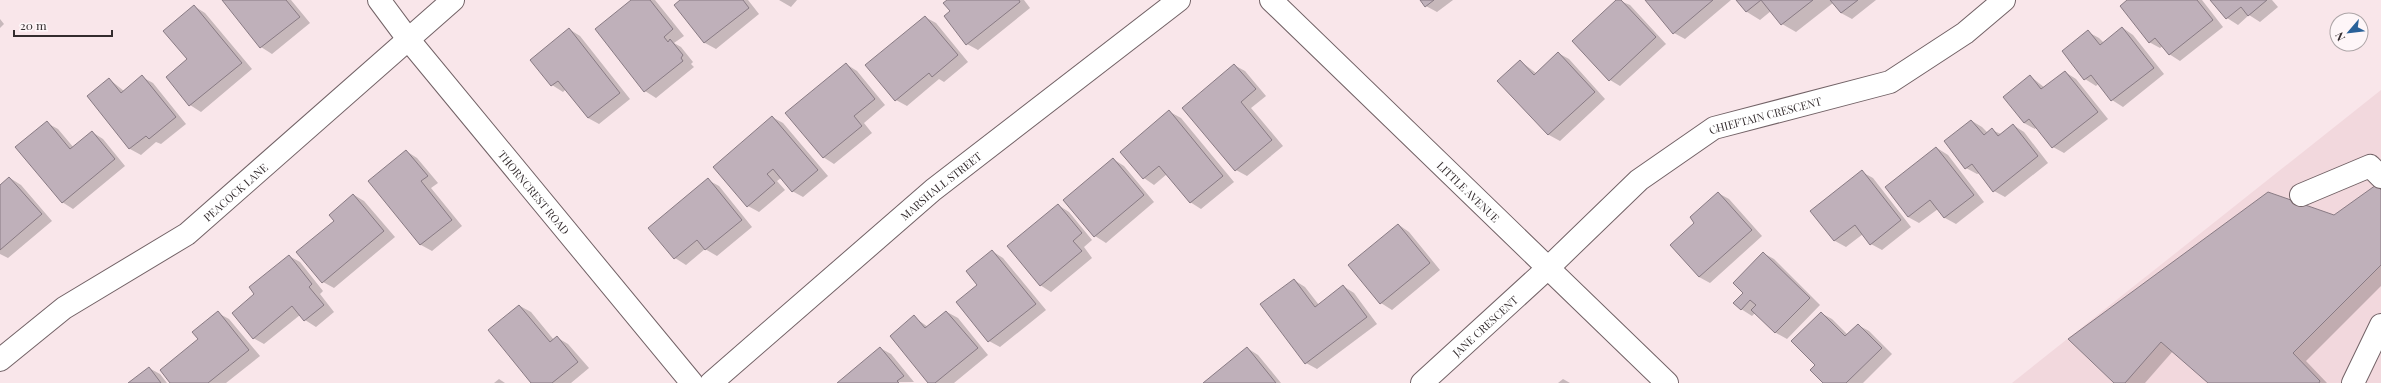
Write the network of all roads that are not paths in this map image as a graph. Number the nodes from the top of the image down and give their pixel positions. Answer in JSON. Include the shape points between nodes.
{"nodes":[{"id":1,"x":379,"y":0,"type":"edge"},
{"id":2,"x":453,"y":0,"type":"edge"},
{"id":3,"x":1179,"y":0,"type":"edge"},
{"id":4,"x":1271,"y":0,"type":"edge"},
{"id":5,"x":2004,"y":0,"type":"edge"},
{"id":6,"x":408,"y":39,"type":"junction"},
{"id":7,"x":2381,"y":177,"type":"edge"},
{"id":8,"x":2302,"y":195,"type":"dead end"},
{"id":9,"x":1548,"y":268,"type":"junction"},
{"id":10,"x":2381,"y":325,"type":"edge"},
{"id":11,"x":0,"y":360,"type":"edge"},
{"id":12,"x":692,"y":383,"type":"edge"},
{"id":13,"x":711,"y":383,"type":"edge"},
{"id":14,"x":1422,"y":383,"type":"edge"},
{"id":15,"x":1667,"y":383,"type":"edge"},
{"id":16,"x":2353,"y":383,"type":"edge"}],
"edges":[{"from":1,"to":6,"type":"street","name":"THORNCREST ROAD"},
{"from":2,"to":6,"type":"street","name":"PEACOCK LANE"},
{"from":3,"to":13,"type":"street","name":"MARSHALL STREET","via":[[933,190]]},
{"from":4,"to":9,"type":"street","name":"LITTLE AVENUE"},
{"from":5,"to":9,"type":"street","name":"CHIEFTAIN CRESCENT","via":[[1965,33],[1890,82],[1714,128],[1639,180]]},
{"from":6,"to":11,"type":"street","name":"PEACOCK LANE","via":[[187,234],[64,308]]},
{"from":6,"to":12,"type":"street","name":"THORNCREST ROAD"},
{"from":7,"to":8,"type":"street","via":[[2370,166]]},
{"from":9,"to":14,"type":"street","name":"JANE CRESCENT"},
{"from":9,"to":15,"type":"street","name":"LITTLE AVENUE"},
{"from":10,"to":16,"type":"street"}]}
